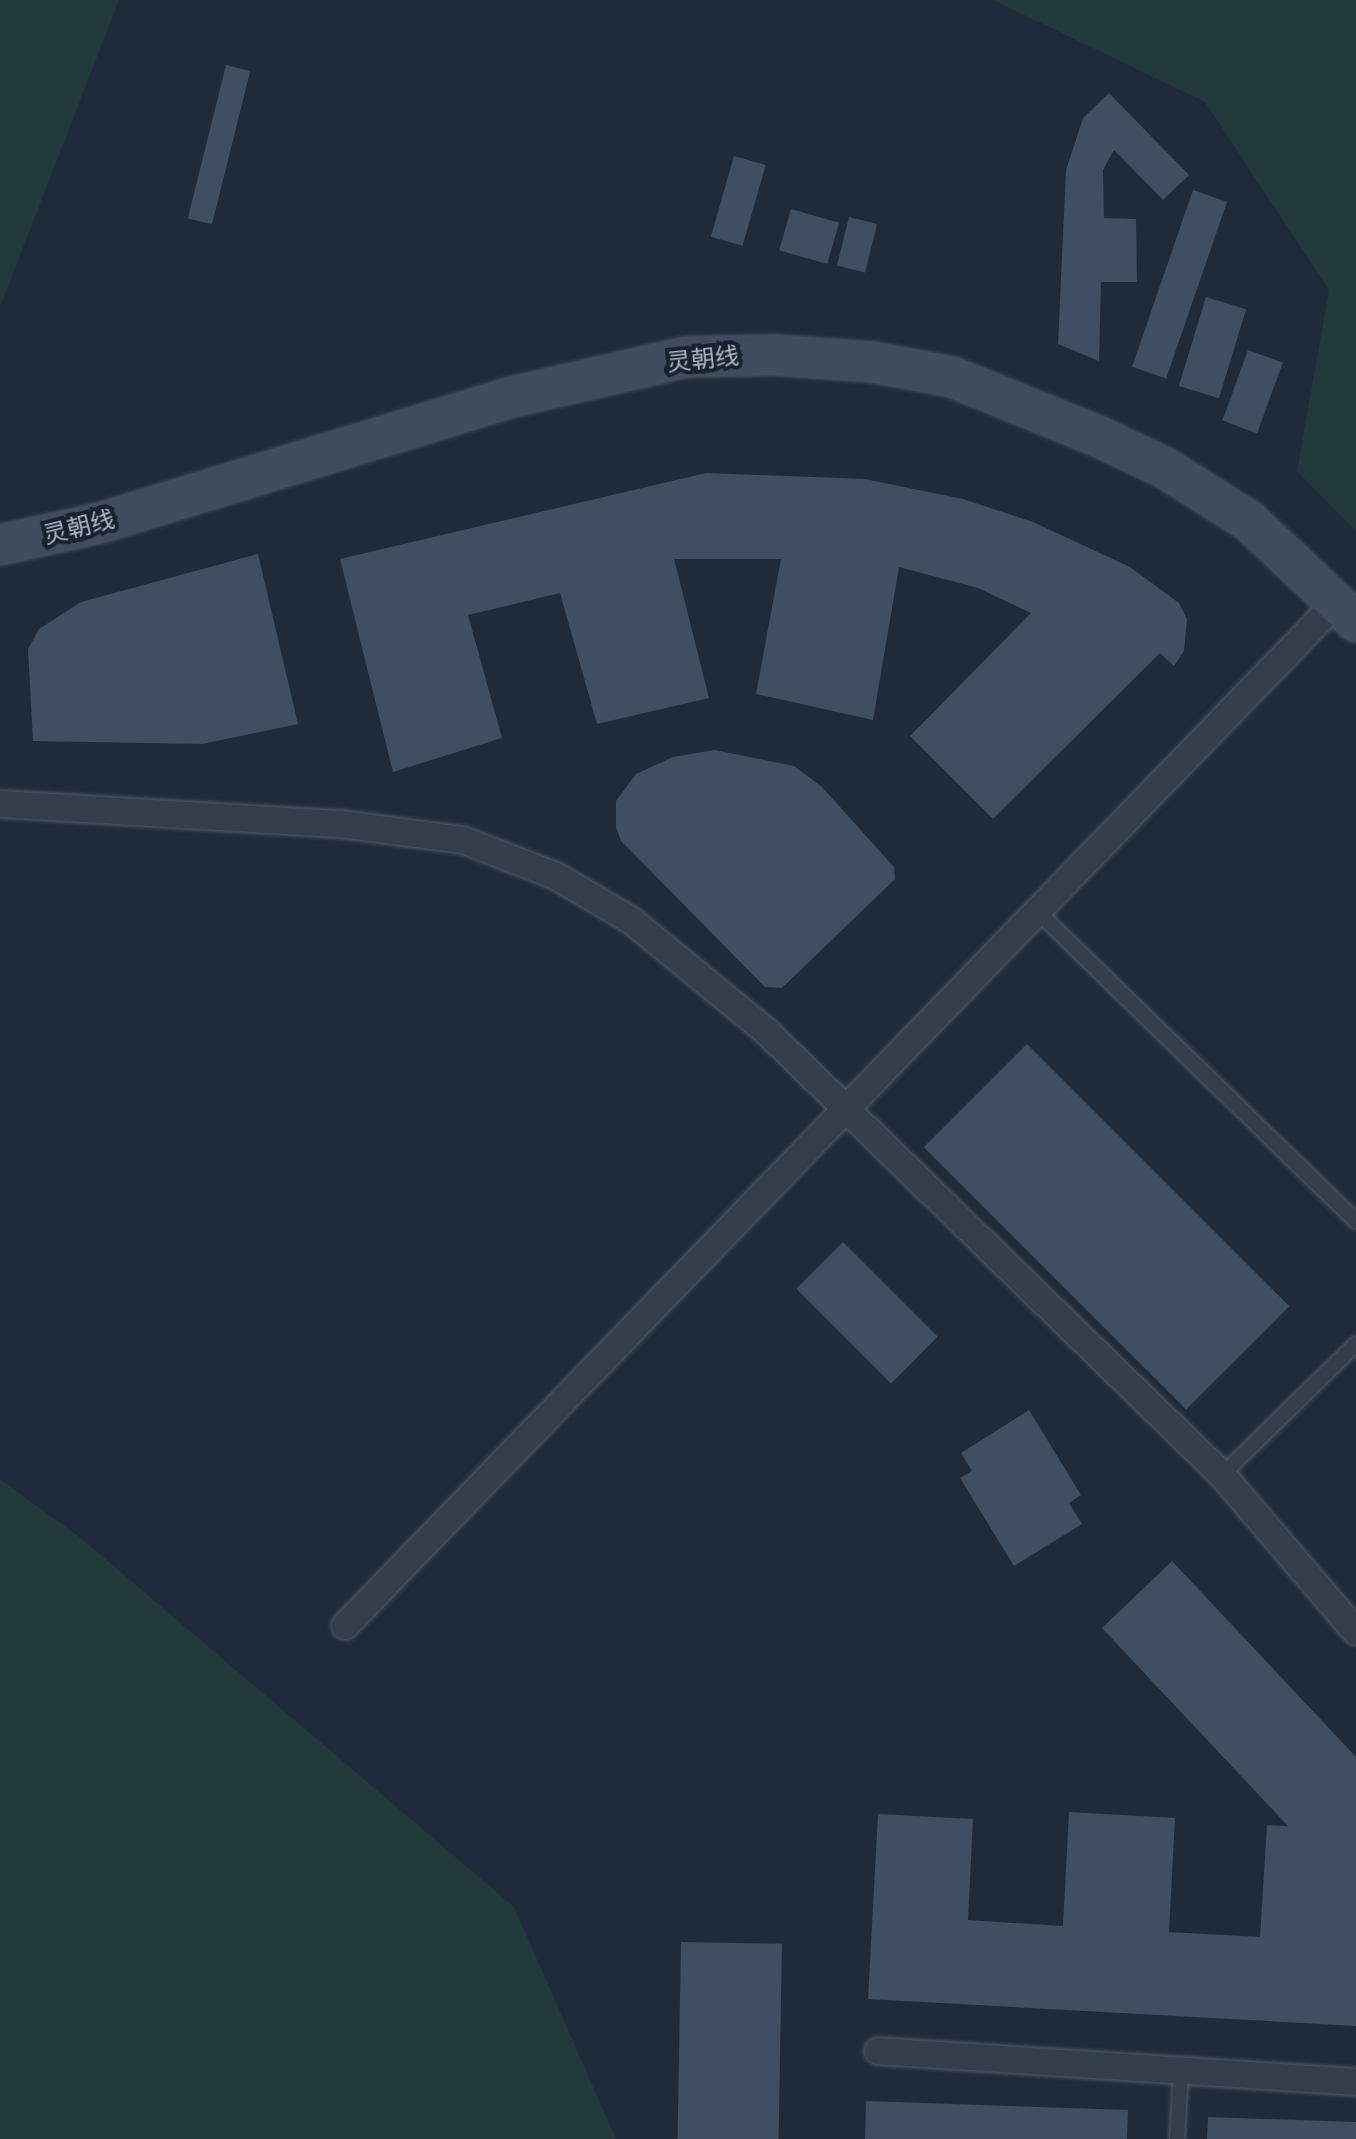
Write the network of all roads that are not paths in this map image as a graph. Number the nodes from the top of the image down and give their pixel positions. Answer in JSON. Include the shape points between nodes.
{"nodes":[{"id":1,"x":0,"y":545,"type":"edge"},
{"id":2,"x":1346,"y":612,"type":"edge"},
{"id":3,"x":0,"y":804,"type":"edge"},
{"id":4,"x":1037,"y":911,"type":"junction"},
{"id":5,"x":843,"y":1111,"type":"junction"},
{"id":6,"x":1356,"y":1221,"type":"edge"},
{"id":7,"x":1356,"y":1344,"type":"edge"},
{"id":8,"x":1222,"y":1475,"type":"junction"},
{"id":9,"x":345,"y":1626,"type":"dead end"},
{"id":10,"x":1356,"y":1632,"type":"edge"},
{"id":11,"x":878,"y":2051,"type":"dead end"},
{"id":12,"x":1181,"y":2071,"type":"junction"},
{"id":13,"x":1356,"y":2082,"type":"edge"},
{"id":14,"x":1177,"y":2139,"type":"edge"}],
"edges":[{"from":1,"to":2,"type":"main road","name":"灵朝线","via":[[100,523],[512,397],[687,357],[774,355],[872,362],[938,374],[1017,400],[1165,468],[1249,521]]},
{"from":2,"to":4,"type":"street"},
{"from":3,"to":5,"type":"street","via":[[341,824],[463,840],[498,852],[556,876],[632,921],[767,1032]]},
{"from":4,"to":5,"type":"street"},
{"from":4,"to":6,"type":"lane"},
{"from":5,"to":8,"type":"street"},
{"from":5,"to":9,"type":"street"},
{"from":7,"to":8,"type":"lane"},
{"from":8,"to":10,"type":"street"},
{"from":11,"to":12,"type":"street"},
{"from":12,"to":13,"type":"street"},
{"from":12,"to":14,"type":"lane"}]}
